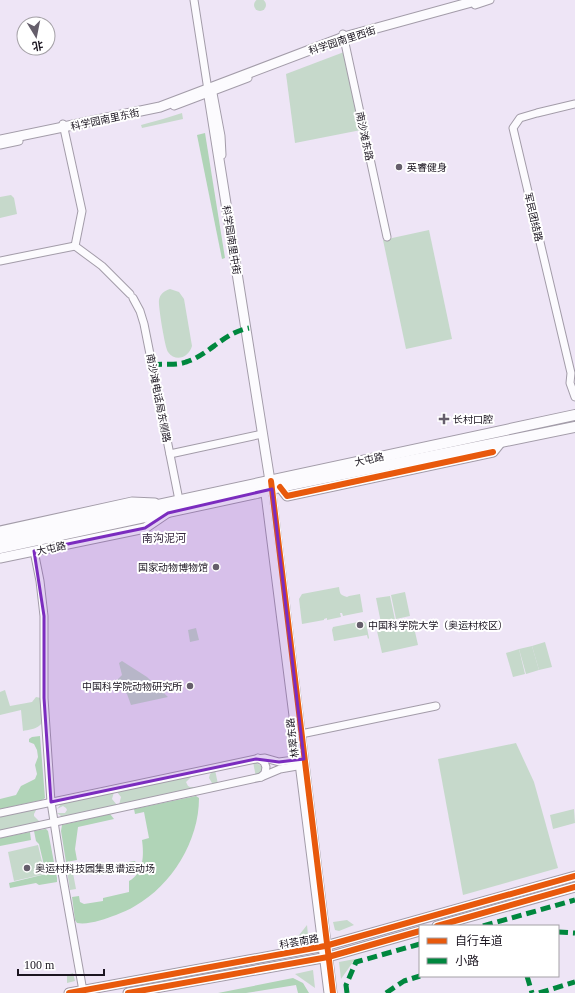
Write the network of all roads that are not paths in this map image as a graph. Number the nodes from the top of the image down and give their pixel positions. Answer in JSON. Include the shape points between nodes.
{"nodes":[{"id":1,"x":194,"y":0,"type":"edge"},
{"id":2,"x":465,"y":0,"type":"edge"},
{"id":3,"x":479,"y":0,"type":"edge"},
{"id":4,"x":490,"y":0,"type":"edge"},
{"id":5,"x":344,"y":38,"type":"junction"},
{"id":6,"x":209,"y":89,"type":"junction"},
{"id":7,"x":575,"y":104,"type":"edge"},
{"id":8,"x":64,"y":127,"type":"junction"},
{"id":9,"x":0,"y":137,"type":"edge"},
{"id":10,"x":0,"y":140,"type":"edge"},
{"id":11,"x":0,"y":145,"type":"edge"},
{"id":12,"x":387,"y":237,"type":"dead end"},
{"id":13,"x":75,"y":246,"type":"junction"},
{"id":14,"x":0,"y":261,"type":"edge"},
{"id":15,"x":573,"y":377,"type":"edge"},
{"id":16,"x":575,"y":397,"type":"edge"},
{"id":17,"x":575,"y":415,"type":"edge"},
{"id":18,"x":575,"y":427,"type":"edge"},
{"id":19,"x":261,"y":435,"type":"junction"},
{"id":20,"x":170,"y":454,"type":"junction"},
{"id":21,"x":270,"y":485,"type":"junction"},
{"id":22,"x":179,"y":500,"type":"junction"},
{"id":23,"x":162,"y":504,"type":"junction"},
{"id":24,"x":168,"y":513,"type":"junction"},
{"id":25,"x":0,"y":531,"type":"edge"},
{"id":26,"x":0,"y":539,"type":"edge"},
{"id":27,"x":0,"y":548,"type":"edge"},
{"id":28,"x":34,"y":551,"type":"junction"},
{"id":29,"x":0,"y":558,"type":"edge"},
{"id":30,"x":436,"y":706,"type":"dead end"},
{"id":31,"x":301,"y":734,"type":"junction"},
{"id":32,"x":258,"y":758,"type":"junction"},
{"id":33,"x":302,"y":762,"type":"junction"},
{"id":34,"x":261,"y":777,"type":"junction"},
{"id":35,"x":51,"y":802,"type":"junction"},
{"id":36,"x":0,"y":813,"type":"edge"},
{"id":37,"x":54,"y":822,"type":"junction"},
{"id":38,"x":0,"y":834,"type":"edge"},
{"id":39,"x":575,"y":876,"type":"edge"},
{"id":40,"x":575,"y":887,"type":"edge"},
{"id":41,"x":441,"y":925,"type":"edge"},
{"id":42,"x":419,"y":931,"type":"edge"},
{"id":43,"x":326,"y":951,"type":"junction"},
{"id":44,"x":83,"y":990,"type":"junction"},
{"id":45,"x":69,"y":993,"type":"edge"},
{"id":46,"x":128,"y":993,"type":"edge"},
{"id":47,"x":328,"y":993,"type":"edge"},
{"id":48,"x":333,"y":993,"type":"edge"}],
"edges":[{"from":1,"to":6,"type":"street","name":"科学园南里中街"},
{"from":2,"to":5,"type":"street"},
{"from":3,"to":5,"type":"street","name":"科学园南里西街"},
{"from":4,"to":5,"type":"street"},
{"from":5,"to":6,"type":"street","name":"科学园南里西街"},
{"from":5,"to":12,"type":"street","name":"南沙滩东路"},
{"from":6,"to":8,"type":"street","name":"科学园南里东街","via":[[160,107]]},
{"from":6,"to":19,"type":"street","name":"科学园南里中街"},
{"from":6,"to":21,"type":"street","via":[[221,136],[224,172]]},
{"from":7,"to":15,"type":"street","name":"军民团结路","via":[[520,118],[513,128]]},
{"from":8,"to":9,"type":"street"},
{"from":8,"to":10,"type":"street","name":"科学园南里东街"},
{"from":8,"to":11,"type":"street"},
{"from":8,"to":13,"type":"street","via":[[82,212]]},
{"from":13,"to":14,"type":"street"},
{"from":13,"to":20,"type":"street","name":"南沙滩电话局东侧路","via":[[102,266],[131,296],[140,311]]},
{"from":15,"to":16,"type":"street","name":"军民团结路","via":[[570,383]]},
{"from":17,"to":21,"type":"main road","name":"大屯路"},
{"from":18,"to":21,"type":"main road","name":"大屯路"},
{"from":19,"to":20,"type":"street"},
{"from":19,"to":21,"type":"street","name":"科学园南里中街"},
{"from":20,"to":22,"type":"street","name":"南沙滩电话局东侧路"},
{"from":21,"to":22,"type":"main road","name":"大屯路"},
{"from":21,"to":24,"type":"main road","name":"大屯路"},
{"from":21,"to":31,"type":"street","name":"林翠东路"},
{"from":21,"to":33,"type":"street","name":"林翠东路"},
{"from":22,"to":23,"type":"main road","name":"大屯路"},
{"from":23,"to":25,"type":"street","name":"大屯路","via":[[132,502]]},
{"from":23,"to":26,"type":"main road","name":"大屯路"},
{"from":24,"to":27,"type":"main road","name":"大屯路"},
{"from":24,"to":28,"type":"street","name":"大屯路","via":[[145,528]]},
{"from":28,"to":29,"type":"street","name":"大屯路"},
{"from":28,"to":35,"type":"street","via":[[44,616],[44,698]]},
{"from":30,"to":31,"type":"street"},
{"from":31,"to":33,"type":"street","name":"林翠东路"},
{"from":32,"to":33,"type":"street","via":[[279,762]]},
{"from":32,"to":34,"type":"street","via":[[266,767]]},
{"from":32,"to":35,"type":"street"},
{"from":33,"to":34,"type":"street"},
{"from":33,"to":43,"type":"street","name":"林翠东路"},
{"from":34,"to":37,"type":"street"},
{"from":35,"to":36,"type":"street"},
{"from":35,"to":37,"type":"street"},
{"from":37,"to":38,"type":"street"},
{"from":37,"to":44,"type":"street"},
{"from":39,"to":43,"type":"street","name":"科荟南路"},
{"from":40,"to":41,"type":"street"},
{"from":42,"to":43,"type":"street","name":"科荟南路"},
{"from":43,"to":44,"type":"street","name":"科荟南路"},
{"from":43,"to":46,"type":"street","name":"科荟南路","via":[[234,974]]},
{"from":43,"to":47,"type":"street","name":"林翠东路"},
{"from":43,"to":48,"type":"street","name":"林翠东路"},
{"from":44,"to":45,"type":"street","name":"科荟南路"}]}
